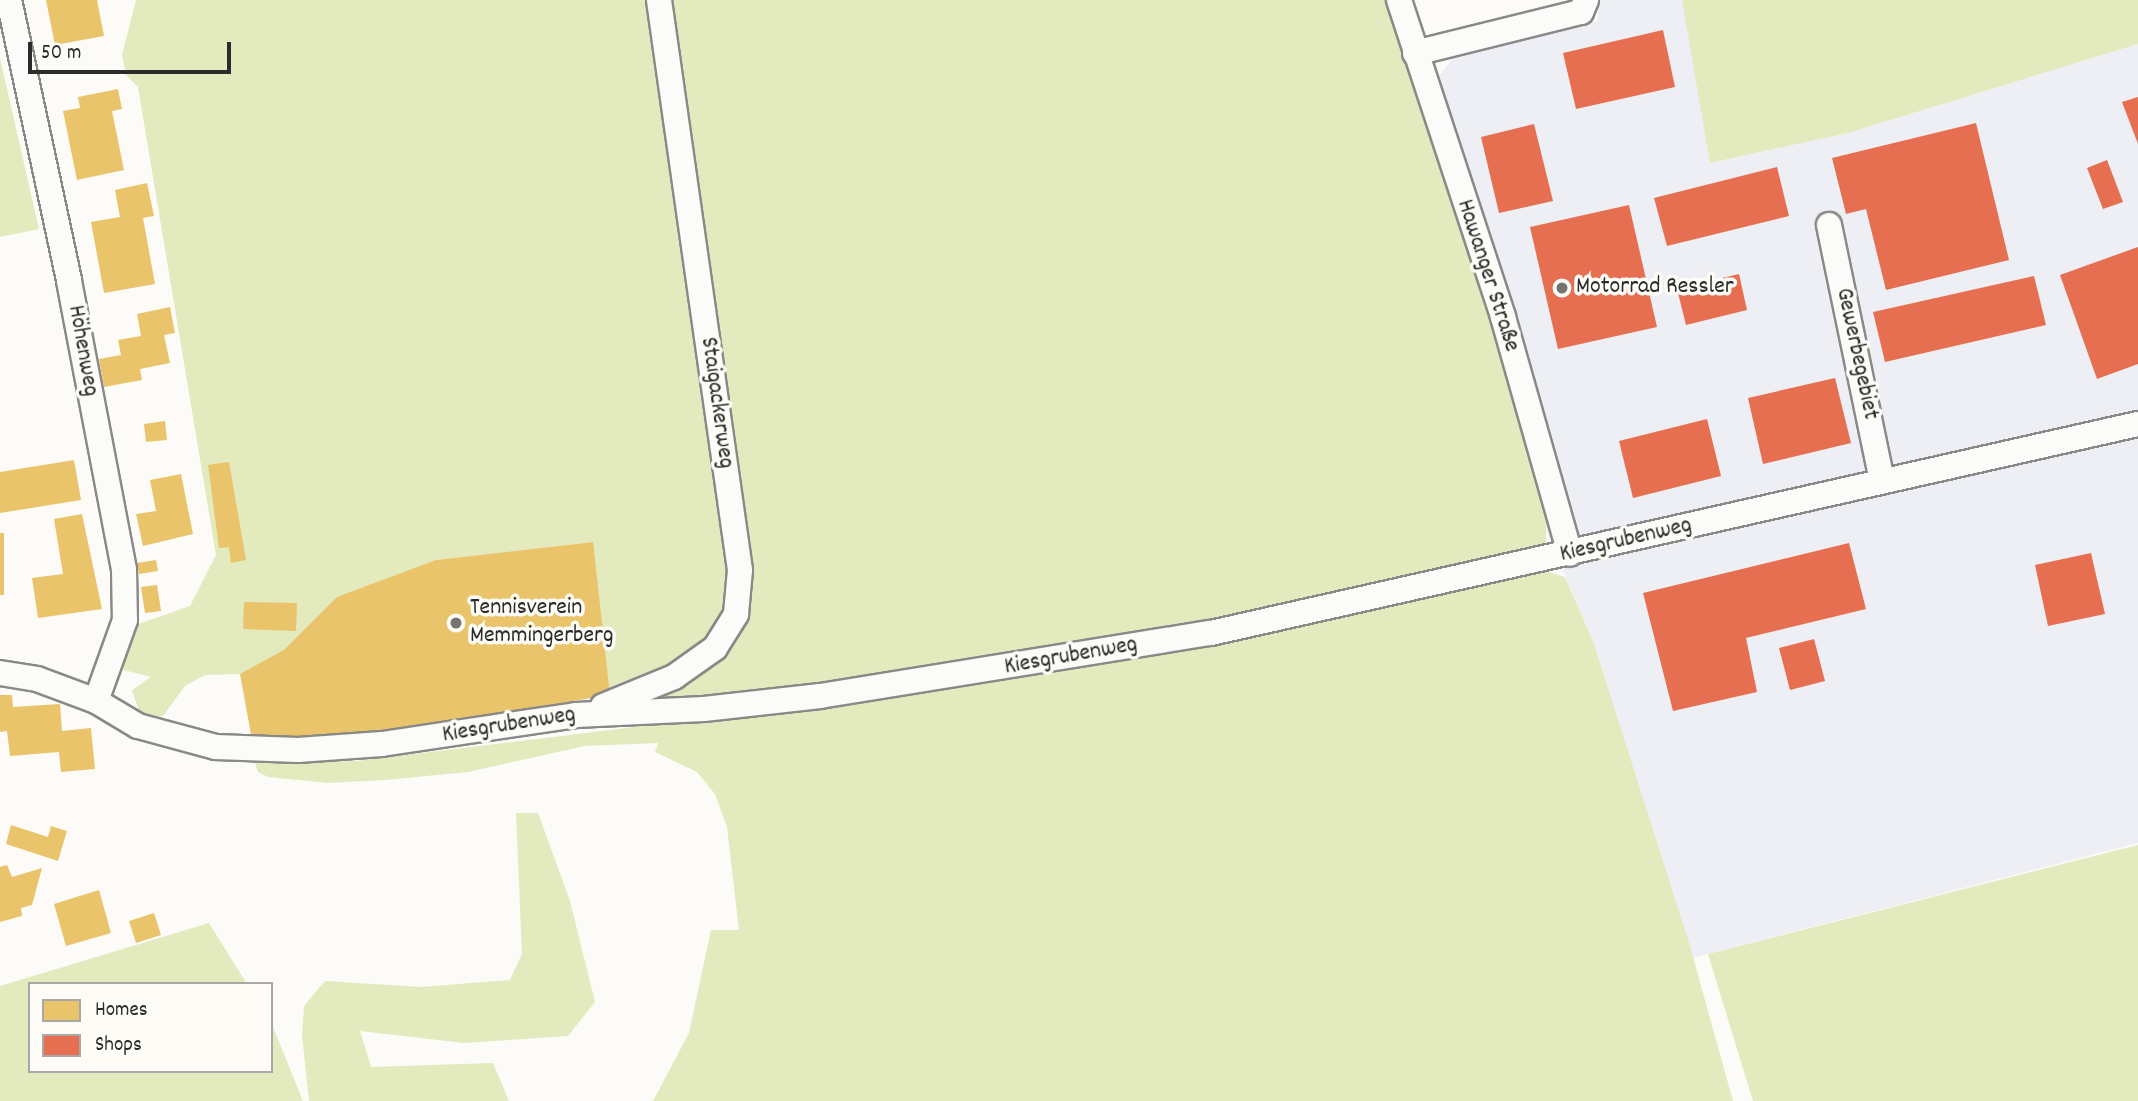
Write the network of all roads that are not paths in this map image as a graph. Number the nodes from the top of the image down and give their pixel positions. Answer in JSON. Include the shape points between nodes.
{"nodes":[{"id":1,"x":9,"y":0,"type":"edge"},
{"id":2,"x":659,"y":0,"type":"edge"},
{"id":3,"x":1399,"y":0,"type":"edge"},
{"id":4,"x":1586,"y":0,"type":"edge"},
{"id":5,"x":1415,"y":53,"type":"junction"},
{"id":6,"x":1829,"y":225,"type":"dead end"},
{"id":7,"x":2138,"y":424,"type":"edge"},
{"id":8,"x":1882,"y":482,"type":"junction"},
{"id":9,"x":1570,"y":554,"type":"junction"},
{"id":10,"x":0,"y":673,"type":"edge"},
{"id":11,"x":96,"y":701,"type":"junction"},
{"id":12,"x":576,"y":715,"type":"junction"}],
"edges":[{"from":1,"to":11,"type":"street","name":"Höhenweg","via":[[124,569],[125,620]]},
{"from":2,"to":12,"type":"street","name":"Staigackerweg","via":[[740,570],[736,614],[715,649],[674,677]]},
{"from":3,"to":5,"type":"street","name":"Hawanger Straße"},
{"from":4,"to":5,"type":"street","via":[[1581,12]]},
{"from":5,"to":9,"type":"street","name":"Hawanger Straße","via":[[1503,317]]},
{"from":6,"to":8,"type":"street","name":"Gewerbegebiet"},
{"from":7,"to":8,"type":"street","name":"Kiesgrubenweg"},
{"from":8,"to":9,"type":"street","name":"Kiesgrubenweg"},
{"from":9,"to":12,"type":"street","name":"Kiesgrubenweg","via":[[1211,633],[990,670],[704,709]]},
{"from":10,"to":11,"type":"street","name":"Kiesgrubenweg","via":[[37,679]]},
{"from":11,"to":12,"type":"street","name":"Kiesgrubenweg","via":[[138,726],[216,747],[382,744]]}]}
